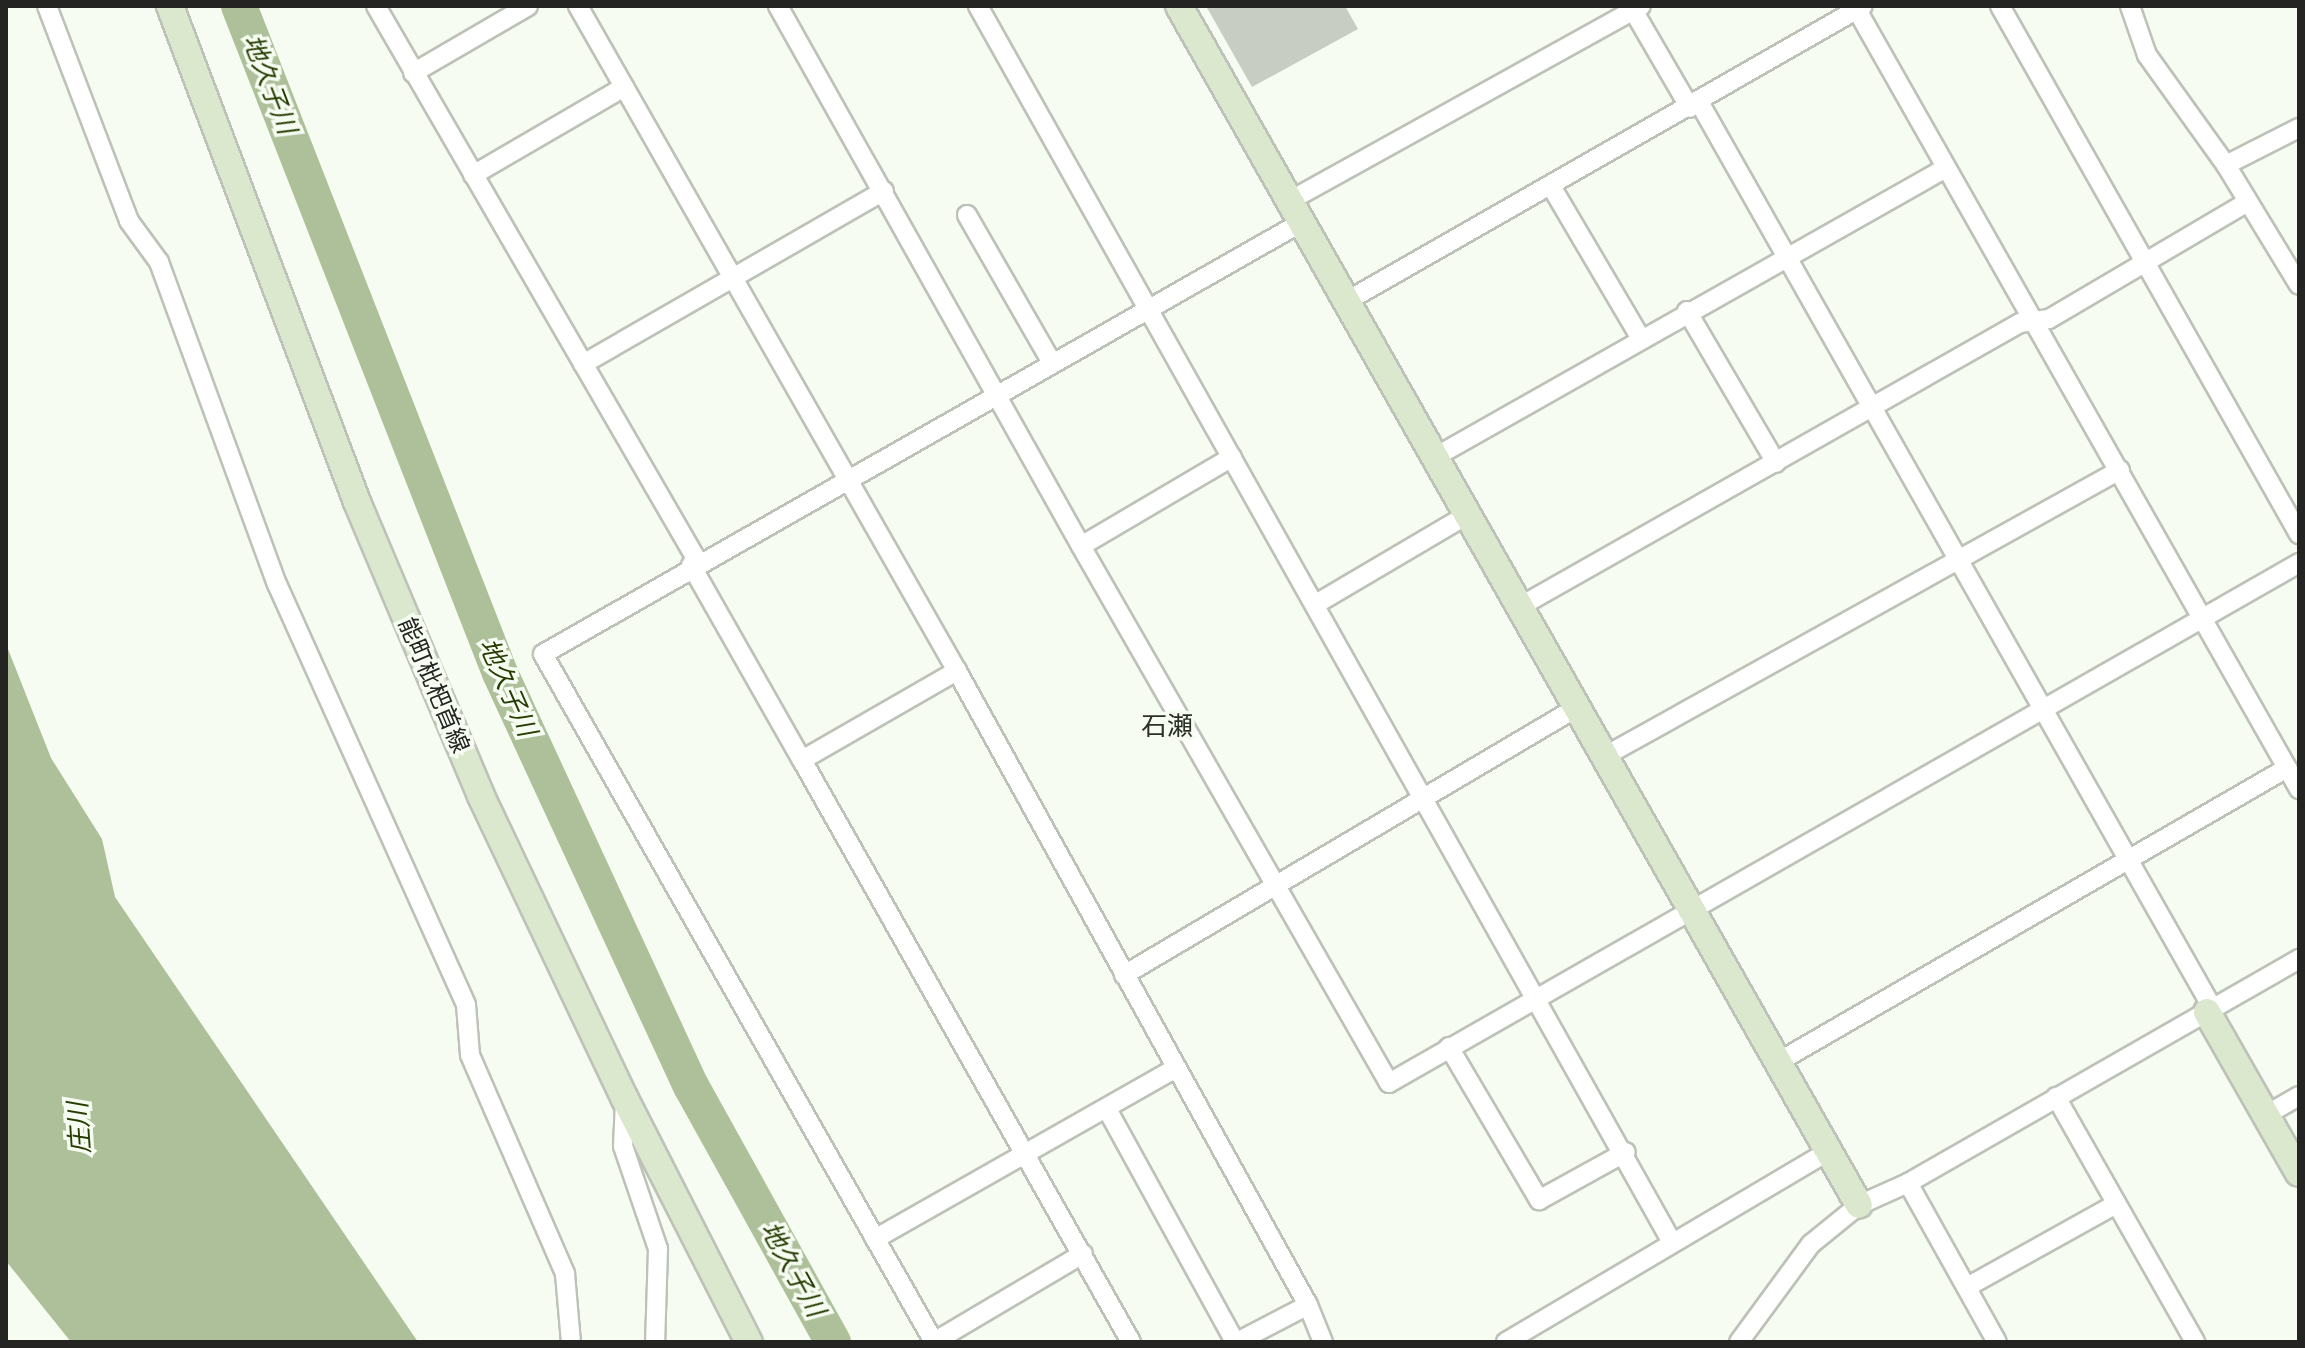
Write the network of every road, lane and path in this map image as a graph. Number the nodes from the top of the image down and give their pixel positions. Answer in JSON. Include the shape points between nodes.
{"nodes":[{"id":1,"x":47,"y":6,"type":"edge"},
{"id":2,"x":170,"y":6,"type":"edge"},
{"id":3,"x":376,"y":6,"type":"edge"},
{"id":4,"x":528,"y":6,"type":"edge"},
{"id":5,"x":578,"y":6,"type":"edge"},
{"id":6,"x":778,"y":6,"type":"edge"},
{"id":7,"x":978,"y":6,"type":"edge"},
{"id":8,"x":1179,"y":6,"type":"edge"},
{"id":9,"x":2000,"y":6,"type":"edge"},
{"id":10,"x":2130,"y":6,"type":"edge"},
{"id":11,"x":1637,"y":8,"type":"edge"},
{"id":12,"x":1860,"y":8,"type":"edge"},
{"id":13,"x":413,"y":73,"type":"junction"},
{"id":14,"x":624,"y":87,"type":"junction"},
{"id":15,"x":1695,"y":105,"type":"junction"},
{"id":16,"x":2299,"y":128,"type":"edge"},
{"id":17,"x":2226,"y":165,"type":"junction"},
{"id":18,"x":1944,"y":169,"type":"junction"},
{"id":19,"x":473,"y":175,"type":"junction"},
{"id":20,"x":1551,"y":186,"type":"junction"},
{"id":21,"x":884,"y":191,"type":"junction"},
{"id":22,"x":2248,"y":202,"type":"junction"},
{"id":23,"x":1296,"y":211,"type":"junction"},
{"id":24,"x":967,"y":215,"type":"dead end"},
{"id":25,"x":1787,"y":254,"type":"junction"},
{"id":26,"x":2146,"y":264,"type":"junction"},
{"id":27,"x":734,"y":280,"type":"junction"},
{"id":28,"x":2299,"y":285,"type":"edge"},
{"id":29,"x":1347,"y":301,"type":"junction"},
{"id":30,"x":1149,"y":306,"type":"junction"},
{"id":31,"x":1687,"y":311,"type":"junction"},
{"id":32,"x":2033,"y":320,"type":"junction"},
{"id":33,"x":1640,"y":337,"type":"junction"},
{"id":34,"x":1052,"y":363,"type":"junction"},
{"id":35,"x":583,"y":364,"type":"junction"},
{"id":36,"x":998,"y":394,"type":"junction"},
{"id":37,"x":1872,"y":409,"type":"junction"},
{"id":38,"x":1232,"y":457,"type":"junction"},
{"id":39,"x":1435,"y":457,"type":"junction"},
{"id":40,"x":1776,"y":463,"type":"junction"},
{"id":41,"x":2120,"y":470,"type":"junction"},
{"id":42,"x":848,"y":479,"type":"junction"},
{"id":43,"x":1467,"y":515,"type":"junction"},
{"id":44,"x":2299,"y":534,"type":"edge"},
{"id":45,"x":1081,"y":546,"type":"junction"},
{"id":46,"x":1958,"y":558,"type":"junction"},
{"id":47,"x":2299,"y":563,"type":"edge"},
{"id":48,"x":695,"y":564,"type":"junction"},
{"id":49,"x":1316,"y":604,"type":"junction"},
{"id":50,"x":1519,"y":607,"type":"junction"},
{"id":51,"x":2203,"y":617,"type":"junction"},
{"id":52,"x":957,"y":671,"type":"junction"},
{"id":53,"x":1576,"y":708,"type":"junction"},
{"id":54,"x":2042,"y":708,"type":"junction"},
{"id":55,"x":1605,"y":756,"type":"junction"},
{"id":56,"x":802,"y":760,"type":"junction"},
{"id":57,"x":2287,"y":768,"type":"junction"},
{"id":58,"x":2299,"y":789,"type":"edge"},
{"id":59,"x":1426,"y":798,"type":"junction"},
{"id":60,"x":2129,"y":861,"type":"junction"},
{"id":61,"x":1279,"y":887,"type":"junction"},
{"id":62,"x":1690,"y":908,"type":"junction"},
{"id":63,"x":2299,"y":959,"type":"edge"},
{"id":64,"x":1124,"y":975,"type":"junction"},
{"id":65,"x":1537,"y":995,"type":"junction"},
{"id":66,"x":2210,"y":1010,"type":"junction"},
{"id":67,"x":1449,"y":1047,"type":"junction"},
{"id":68,"x":1778,"y":1062,"type":"junction"},
{"id":69,"x":1174,"y":1069,"type":"junction"},
{"id":70,"x":2299,"y":1096,"type":"edge"},
{"id":71,"x":2056,"y":1097,"type":"junction"},
{"id":72,"x":625,"y":1099,"type":"junction"},
{"id":73,"x":1107,"y":1109,"type":"junction"},
{"id":74,"x":2266,"y":1115,"type":"junction"},
{"id":75,"x":1829,"y":1151,"type":"junction"},
{"id":76,"x":1626,"y":1152,"type":"junction"},
{"id":77,"x":1023,"y":1156,"type":"junction"},
{"id":78,"x":2299,"y":1173,"type":"edge"},
{"id":79,"x":1908,"y":1183,"type":"junction"},
{"id":80,"x":2116,"y":1204,"type":"junction"},
{"id":81,"x":1859,"y":1205,"type":"junction"},
{"id":82,"x":875,"y":1239,"type":"junction"},
{"id":83,"x":1672,"y":1242,"type":"junction"},
{"id":84,"x":1083,"y":1254,"type":"junction"},
{"id":85,"x":1967,"y":1287,"type":"junction"},
{"id":86,"x":1308,"y":1305,"type":"junction"},
{"id":87,"x":571,"y":1342,"type":"edge"},
{"id":88,"x":655,"y":1342,"type":"edge"},
{"id":89,"x":749,"y":1342,"type":"edge"},
{"id":90,"x":934,"y":1342,"type":"edge"},
{"id":91,"x":1131,"y":1342,"type":"edge"},
{"id":92,"x":1236,"y":1342,"type":"edge"},
{"id":93,"x":1323,"y":1342,"type":"edge"},
{"id":94,"x":1506,"y":1342,"type":"edge"},
{"id":95,"x":1739,"y":1342,"type":"edge"},
{"id":96,"x":1997,"y":1342,"type":"edge"},
{"id":97,"x":2195,"y":1342,"type":"edge"}],
"edges":[{"from":1,"to":87,"type":"street","via":[[129,221],[159,262],[277,584],[466,1005],[470,1055],[565,1274]]},
{"from":2,"to":72,"type":"street","name":"能町枇杷首線","via":[[357,502],[481,796]]},
{"from":3,"to":13,"type":"street"},
{"from":4,"to":13,"type":"street"},
{"from":5,"to":14,"type":"street"},
{"from":6,"to":21,"type":"street"},
{"from":7,"to":30,"type":"street"},
{"from":8,"to":23,"type":"street"},
{"from":9,"to":26,"type":"street"},
{"from":10,"to":17,"type":"street","via":[[2147,55]]},
{"from":11,"to":15,"type":"street"},
{"from":11,"to":23,"type":"street"},
{"from":12,"to":15,"type":"street"},
{"from":12,"to":18,"type":"street"},
{"from":13,"to":19,"type":"street"},
{"from":14,"to":19,"type":"street"},
{"from":14,"to":27,"type":"street"},
{"from":15,"to":20,"type":"street"},
{"from":15,"to":25,"type":"street"},
{"from":16,"to":17,"type":"street"},
{"from":17,"to":22,"type":"street"},
{"from":18,"to":25,"type":"street"},
{"from":18,"to":32,"type":"street"},
{"from":19,"to":35,"type":"street"},
{"from":20,"to":29,"type":"street"},
{"from":20,"to":33,"type":"street"},
{"from":21,"to":27,"type":"street"},
{"from":21,"to":36,"type":"street"},
{"from":22,"to":26,"type":"street"},
{"from":22,"to":28,"type":"street"},
{"from":23,"to":29,"type":"street"},
{"from":23,"to":30,"type":"street"},
{"from":24,"to":34,"type":"street"},
{"from":25,"to":31,"type":"street"},
{"from":25,"to":37,"type":"street"},
{"from":26,"to":32,"type":"street","via":[[2049,319]]},
{"from":26,"to":44,"type":"street"},
{"from":27,"to":35,"type":"street"},
{"from":27,"to":42,"type":"street"},
{"from":29,"to":39,"type":"street"},
{"from":30,"to":34,"type":"street"},
{"from":30,"to":38,"type":"street"},
{"from":31,"to":33,"type":"street"},
{"from":31,"to":40,"type":"street"},
{"from":32,"to":37,"type":"street"},
{"from":32,"to":41,"type":"street"},
{"from":33,"to":39,"type":"street"},
{"from":34,"to":36,"type":"street"},
{"from":35,"to":48,"type":"street"},
{"from":36,"to":42,"type":"street"},
{"from":36,"to":45,"type":"street"},
{"from":37,"to":40,"type":"street"},
{"from":37,"to":46,"type":"street"},
{"from":38,"to":45,"type":"street"},
{"from":38,"to":49,"type":"street"},
{"from":39,"to":43,"type":"street"},
{"from":40,"to":50,"type":"street"},
{"from":41,"to":46,"type":"street"},
{"from":41,"to":51,"type":"street"},
{"from":42,"to":48,"type":"street"},
{"from":42,"to":52,"type":"street"},
{"from":43,"to":49,"type":"street"},
{"from":43,"to":50,"type":"street"},
{"from":45,"to":61,"type":"street"},
{"from":46,"to":54,"type":"street"},
{"from":46,"to":55,"type":"street"},
{"from":47,"to":51,"type":"street"},
{"from":48,"to":56,"type":"street"},
{"from":48,"to":82,"type":"street","via":[[543,654]]},
{"from":49,"to":59,"type":"street"},
{"from":50,"to":53,"type":"street"},
{"from":51,"to":54,"type":"street"},
{"from":51,"to":57,"type":"street"},
{"from":52,"to":56,"type":"street"},
{"from":52,"to":64,"type":"street"},
{"from":53,"to":55,"type":"street"},
{"from":53,"to":59,"type":"street"},
{"from":54,"to":60,"type":"street"},
{"from":54,"to":62,"type":"street"},
{"from":55,"to":62,"type":"street"},
{"from":56,"to":77,"type":"street"},
{"from":57,"to":58,"type":"street"},
{"from":57,"to":60,"type":"street"},
{"from":59,"to":61,"type":"street"},
{"from":59,"to":65,"type":"street"},
{"from":60,"to":66,"type":"street"},
{"from":60,"to":68,"type":"street"},
{"from":61,"to":64,"type":"street"},
{"from":61,"to":67,"type":"street","via":[[1389,1083]]},
{"from":62,"to":65,"type":"street"},
{"from":62,"to":68,"type":"street"},
{"from":63,"to":66,"type":"street"},
{"from":64,"to":69,"type":"street"},
{"from":65,"to":67,"type":"street"},
{"from":65,"to":76,"type":"street"},
{"from":66,"to":71,"type":"street"},
{"from":66,"to":74,"type":"street"},
{"from":67,"to":76,"type":"street","via":[[1539,1200]]},
{"from":68,"to":75,"type":"street"},
{"from":69,"to":73,"type":"street"},
{"from":69,"to":86,"type":"street"},
{"from":70,"to":74,"type":"street"},
{"from":71,"to":79,"type":"street"},
{"from":71,"to":80,"type":"street"},
{"from":72,"to":88,"type":"street","via":[[623,1146],[658,1249]]},
{"from":72,"to":89,"type":"street","name":"能町枇杷首線"},
{"from":73,"to":77,"type":"street"},
{"from":73,"to":92,"type":"street"},
{"from":74,"to":78,"type":"street"},
{"from":75,"to":81,"type":"street"},
{"from":75,"to":83,"type":"street"},
{"from":76,"to":83,"type":"street"},
{"from":77,"to":82,"type":"street"},
{"from":77,"to":84,"type":"street"},
{"from":79,"to":81,"type":"street"},
{"from":79,"to":85,"type":"street"},
{"from":80,"to":85,"type":"street"},
{"from":80,"to":97,"type":"street"},
{"from":81,"to":95,"type":"street","via":[[1811,1244]]},
{"from":82,"to":90,"type":"street"},
{"from":83,"to":94,"type":"street"},
{"from":84,"to":90,"type":"street"},
{"from":84,"to":91,"type":"street"},
{"from":85,"to":96,"type":"street"},
{"from":86,"to":92,"type":"street"},
{"from":86,"to":93,"type":"street"}]}
